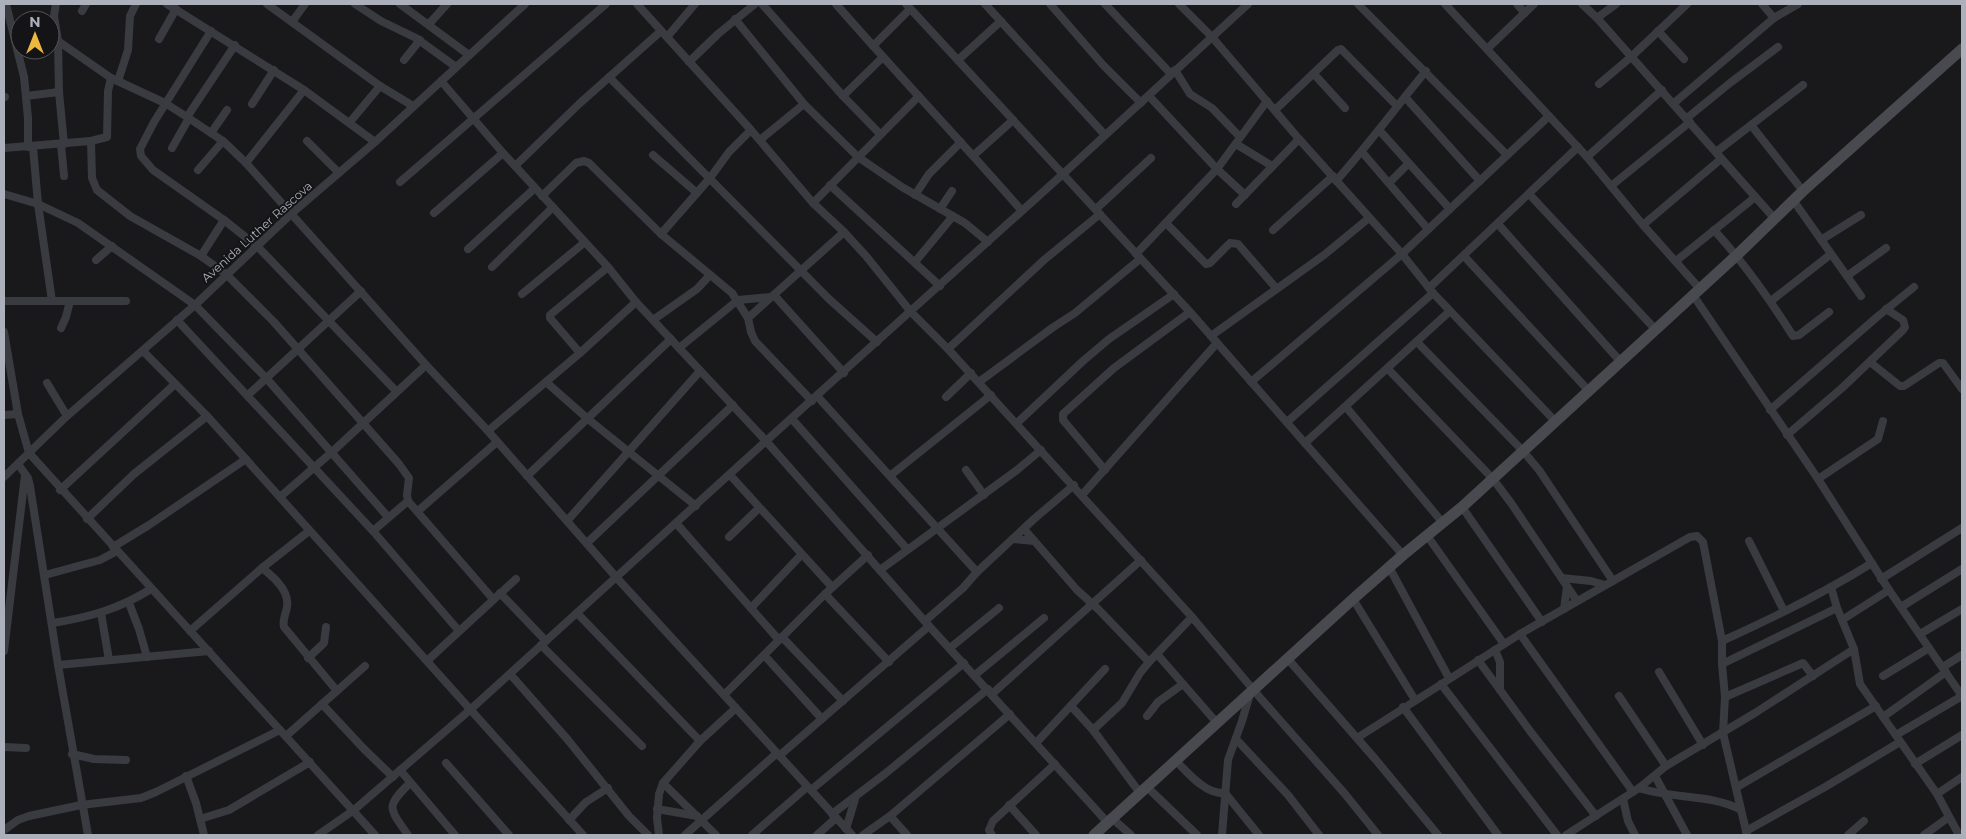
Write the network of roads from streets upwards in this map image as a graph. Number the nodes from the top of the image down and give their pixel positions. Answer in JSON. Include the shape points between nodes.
{"nodes":[{"id":1,"x":6,"y":4,"type":"edge"},
{"id":2,"x":136,"y":4,"type":"edge"},
{"id":3,"x":167,"y":4,"type":"edge"},
{"id":4,"x":267,"y":4,"type":"edge"},
{"id":5,"x":305,"y":4,"type":"edge"},
{"id":6,"x":355,"y":4,"type":"edge"},
{"id":7,"x":400,"y":4,"type":"edge"},
{"id":8,"x":447,"y":4,"type":"edge"},
{"id":9,"x":525,"y":4,"type":"edge"},
{"id":10,"x":606,"y":4,"type":"edge"},
{"id":11,"x":637,"y":4,"type":"edge"},
{"id":12,"x":695,"y":4,"type":"edge"},
{"id":13,"x":755,"y":4,"type":"edge"},
{"id":14,"x":762,"y":4,"type":"edge"},
{"id":15,"x":836,"y":4,"type":"edge"},
{"id":16,"x":985,"y":4,"type":"edge"},
{"id":17,"x":1050,"y":4,"type":"edge"},
{"id":18,"x":1105,"y":4,"type":"edge"},
{"id":19,"x":1179,"y":4,"type":"edge"},
{"id":20,"x":1246,"y":4,"type":"edge"},
{"id":21,"x":1358,"y":4,"type":"edge"},
{"id":22,"x":1445,"y":4,"type":"edge"},
{"id":23,"x":1517,"y":4,"type":"edge"},
{"id":24,"x":1534,"y":4,"type":"edge"},
{"id":25,"x":1582,"y":4,"type":"edge"},
{"id":26,"x":1616,"y":4,"type":"edge"},
{"id":27,"x":1673,"y":4,"type":"edge"},
{"id":28,"x":1687,"y":4,"type":"edge"},
{"id":29,"x":1762,"y":4,"type":"edge"},
{"id":30,"x":1798,"y":4,"type":"edge"},
{"id":31,"x":908,"y":6,"type":"edge"},
{"id":32,"x":176,"y":9,"type":"junction"},
{"id":33,"x":1680,"y":11,"type":"junction"},
{"id":34,"x":1525,"y":13,"type":"junction"},
{"id":35,"x":1597,"y":18,"type":"junction"},
{"id":36,"x":1774,"y":18,"type":"junction"},
{"id":37,"x":735,"y":19,"type":"junction"},
{"id":38,"x":1002,"y":21,"type":"junction"},
{"id":39,"x":292,"y":22,"type":"junction"},
{"id":40,"x":429,"y":24,"type":"junction"},
{"id":41,"x":211,"y":30,"type":"junction"},
{"id":42,"x":1658,"y":31,"type":"junction"},
{"id":43,"x":664,"y":34,"type":"junction"},
{"id":44,"x":1212,"y":37,"type":"junction"},
{"id":45,"x":159,"y":40,"type":"dead end"},
{"id":46,"x":420,"y":40,"type":"junction"},
{"id":47,"x":60,"y":43,"type":"edge"},
{"id":48,"x":235,"y":45,"type":"junction"},
{"id":49,"x":873,"y":46,"type":"junction"},
{"id":50,"x":1778,"y":47,"type":"dead end"},
{"id":51,"x":1487,"y":49,"type":"junction"},
{"id":52,"x":1962,"y":49,"type":"edge"},
{"id":53,"x":469,"y":55,"type":"junction"},
{"id":54,"x":883,"y":57,"type":"junction"},
{"id":55,"x":1631,"y":57,"type":"junction"},
{"id":56,"x":1684,"y":59,"type":"dead end"},
{"id":57,"x":58,"y":60,"type":"edge"},
{"id":58,"x":404,"y":60,"type":"dead end"},
{"id":59,"x":958,"y":60,"type":"junction"},
{"id":60,"x":689,"y":62,"type":"junction"},
{"id":61,"x":456,"y":67,"type":"junction"},
{"id":62,"x":274,"y":70,"type":"junction"},
{"id":63,"x":1426,"y":71,"type":"junction"},
{"id":64,"x":1173,"y":72,"type":"junction"},
{"id":65,"x":1314,"y":74,"type":"junction"},
{"id":66,"x":609,"y":78,"type":"junction"},
{"id":67,"x":114,"y":80,"type":"junction"},
{"id":68,"x":440,"y":81,"type":"junction"},
{"id":69,"x":1599,"y":84,"type":"dead end"},
{"id":70,"x":1803,"y":85,"type":"dead end"},
{"id":71,"x":380,"y":86,"type":"junction"},
{"id":72,"x":304,"y":90,"type":"junction"},
{"id":73,"x":1662,"y":90,"type":"junction"},
{"id":74,"x":59,"y":92,"type":"junction"},
{"id":75,"x":26,"y":96,"type":"junction"},
{"id":76,"x":843,"y":96,"type":"junction"},
{"id":77,"x":919,"y":96,"type":"junction"},
{"id":78,"x":1149,"y":96,"type":"junction"},
{"id":79,"x":1405,"y":97,"type":"junction"},
{"id":80,"x":1267,"y":101,"type":"junction"},
{"id":81,"x":165,"y":103,"type":"junction"},
{"id":82,"x":1141,"y":103,"type":"junction"},
{"id":83,"x":1674,"y":103,"type":"junction"},
{"id":84,"x":252,"y":104,"type":"dead end"},
{"id":85,"x":804,"y":104,"type":"junction"},
{"id":86,"x":413,"y":106,"type":"junction"},
{"id":87,"x":1397,"y":106,"type":"junction"},
{"id":88,"x":1345,"y":108,"type":"dead end"},
{"id":89,"x":227,"y":110,"type":"dead end"},
{"id":90,"x":1275,"y":110,"type":"junction"},
{"id":91,"x":1550,"y":116,"type":"junction"},
{"id":92,"x":188,"y":118,"type":"junction"},
{"id":93,"x":473,"y":118,"type":"junction"},
{"id":94,"x":1013,"y":120,"type":"junction"},
{"id":95,"x":1689,"y":120,"type":"junction"},
{"id":96,"x":350,"y":122,"type":"junction"},
{"id":97,"x":1751,"y":125,"type":"junction"},
{"id":98,"x":751,"y":130,"type":"junction"},
{"id":99,"x":1380,"y":131,"type":"junction"},
{"id":100,"x":211,"y":133,"type":"junction"},
{"id":101,"x":880,"y":134,"type":"junction"},
{"id":102,"x":1105,"y":136,"type":"junction"},
{"id":103,"x":1299,"y":139,"type":"junction"},
{"id":104,"x":760,"y":140,"type":"junction"},
{"id":105,"x":91,"y":141,"type":"junction"},
{"id":106,"x":223,"y":141,"type":"junction"},
{"id":107,"x":307,"y":141,"type":"dead end"},
{"id":108,"x":1238,"y":141,"type":"junction"},
{"id":109,"x":375,"y":142,"type":"junction"},
{"id":110,"x":961,"y":142,"type":"junction"},
{"id":111,"x":63,"y":144,"type":"junction"},
{"id":112,"x":30,"y":147,"type":"junction"},
{"id":113,"x":1578,"y":147,"type":"junction"},
{"id":114,"x":4,"y":148,"type":"edge"},
{"id":115,"x":172,"y":148,"type":"dead end"},
{"id":116,"x":1362,"y":152,"type":"junction"},
{"id":117,"x":503,"y":153,"type":"junction"},
{"id":118,"x":1507,"y":154,"type":"junction"},
{"id":119,"x":653,"y":155,"type":"dead end"},
{"id":120,"x":974,"y":155,"type":"junction"},
{"id":121,"x":1719,"y":155,"type":"junction"},
{"id":122,"x":858,"y":157,"type":"junction"},
{"id":123,"x":1587,"y":157,"type":"junction"},
{"id":124,"x":1151,"y":158,"type":"dead end"},
{"id":125,"x":246,"y":162,"type":"junction"},
{"id":126,"x":1408,"y":164,"type":"junction"},
{"id":127,"x":515,"y":166,"type":"junction"},
{"id":128,"x":1272,"y":166,"type":"junction"},
{"id":129,"x":1217,"y":169,"type":"junction"},
{"id":130,"x":198,"y":170,"type":"dead end"},
{"id":131,"x":339,"y":174,"type":"junction"},
{"id":132,"x":1063,"y":174,"type":"junction"},
{"id":133,"x":64,"y":176,"type":"dead end"},
{"id":134,"x":710,"y":178,"type":"junction"},
{"id":135,"x":1335,"y":179,"type":"junction"},
{"id":136,"x":1480,"y":181,"type":"junction"},
{"id":137,"x":400,"y":182,"type":"dead end"},
{"id":138,"x":1389,"y":183,"type":"junction"},
{"id":139,"x":830,"y":185,"type":"junction"},
{"id":140,"x":1611,"y":186,"type":"junction"},
{"id":141,"x":535,"y":188,"type":"junction"},
{"id":142,"x":952,"y":191,"type":"dead end"},
{"id":143,"x":1803,"y":191,"type":"junction"},
{"id":144,"x":697,"y":193,"type":"junction"},
{"id":145,"x":4,"y":194,"type":"edge"},
{"id":146,"x":915,"y":195,"type":"junction"},
{"id":147,"x":1245,"y":195,"type":"junction"},
{"id":148,"x":1530,"y":195,"type":"junction"},
{"id":149,"x":542,"y":196,"type":"junction"},
{"id":150,"x":1754,"y":198,"type":"junction"},
{"id":151,"x":1793,"y":200,"type":"junction"},
{"id":152,"x":813,"y":203,"type":"junction"},
{"id":153,"x":38,"y":204,"type":"junction"},
{"id":154,"x":1236,"y":204,"type":"dead end"},
{"id":155,"x":554,"y":207,"type":"junction"},
{"id":156,"x":940,"y":208,"type":"junction"},
{"id":157,"x":1450,"y":209,"type":"junction"},
{"id":158,"x":1022,"y":211,"type":"junction"},
{"id":159,"x":1098,"y":211,"type":"junction"},
{"id":160,"x":434,"y":213,"type":"dead end"},
{"id":161,"x":291,"y":214,"type":"junction"},
{"id":162,"x":1861,"y":215,"type":"dead end"},
{"id":163,"x":953,"y":216,"type":"junction"},
{"id":164,"x":1369,"y":218,"type":"junction"},
{"id":165,"x":1774,"y":218,"type":"junction"},
{"id":166,"x":224,"y":220,"type":"junction"},
{"id":167,"x":1166,"y":223,"type":"junction"},
{"id":168,"x":1498,"y":224,"type":"junction"},
{"id":169,"x":1643,"y":225,"type":"junction"},
{"id":170,"x":1428,"y":229,"type":"junction"},
{"id":171,"x":1273,"y":230,"type":"dead end"},
{"id":172,"x":1714,"y":230,"type":"junction"},
{"id":173,"x":844,"y":232,"type":"junction"},
{"id":174,"x":661,"y":234,"type":"junction"},
{"id":175,"x":1821,"y":240,"type":"junction"},
{"id":176,"x":584,"y":242,"type":"junction"},
{"id":177,"x":988,"y":242,"type":"junction"},
{"id":178,"x":112,"y":246,"type":"junction"},
{"id":179,"x":258,"y":246,"type":"junction"},
{"id":180,"x":1886,"y":248,"type":"dead end"},
{"id":181,"x":468,"y":249,"type":"dead end"},
{"id":182,"x":1402,"y":254,"type":"junction"},
{"id":183,"x":1831,"y":254,"type":"junction"},
{"id":184,"x":1737,"y":255,"type":"junction"},
{"id":185,"x":201,"y":256,"type":"junction"},
{"id":186,"x":1138,"y":256,"type":"junction"},
{"id":187,"x":1464,"y":256,"type":"junction"},
{"id":188,"x":96,"y":260,"type":"dead end"},
{"id":189,"x":1676,"y":261,"type":"junction"},
{"id":190,"x":916,"y":262,"type":"junction"},
{"id":191,"x":492,"y":266,"type":"dead end"},
{"id":192,"x":608,"y":268,"type":"junction"},
{"id":193,"x":802,"y":271,"type":"junction"},
{"id":194,"x":226,"y":274,"type":"junction"},
{"id":195,"x":710,"y":275,"type":"junction"},
{"id":196,"x":1847,"y":276,"type":"junction"},
{"id":197,"x":940,"y":286,"type":"junction"},
{"id":198,"x":1914,"y":287,"type":"dead end"},
{"id":199,"x":1276,"y":288,"type":"junction"},
{"id":200,"x":361,"y":291,"type":"junction"},
{"id":201,"x":1431,"y":291,"type":"junction"},
{"id":202,"x":1697,"y":292,"type":"junction"},
{"id":203,"x":522,"y":294,"type":"dead end"},
{"id":204,"x":1174,"y":294,"type":"junction"},
{"id":205,"x":773,"y":296,"type":"junction"},
{"id":206,"x":1861,"y":296,"type":"dead end"},
{"id":207,"x":738,"y":300,"type":"junction"},
{"id":208,"x":4,"y":301,"type":"edge"},
{"id":209,"x":52,"y":301,"type":"junction"},
{"id":210,"x":70,"y":301,"type":"junction"},
{"id":211,"x":1771,"y":301,"type":"junction"},
{"id":212,"x":126,"y":302,"type":"dead end"},
{"id":213,"x":636,"y":302,"type":"junction"},
{"id":214,"x":195,"y":304,"type":"junction"},
{"id":215,"x":1886,"y":309,"type":"junction"},
{"id":216,"x":911,"y":312,"type":"junction"},
{"id":217,"x":1190,"y":312,"type":"junction"},
{"id":218,"x":1450,"y":312,"type":"junction"},
{"id":219,"x":1829,"y":312,"type":"dead end"},
{"id":220,"x":748,"y":318,"type":"junction"},
{"id":221,"x":177,"y":320,"type":"junction"},
{"id":222,"x":653,"y":320,"type":"junction"},
{"id":223,"x":328,"y":321,"type":"junction"},
{"id":224,"x":61,"y":328,"type":"dead end"},
{"id":225,"x":1655,"y":329,"type":"junction"},
{"id":226,"x":4,"y":332,"type":"edge"},
{"id":227,"x":1211,"y":336,"type":"junction"},
{"id":228,"x":671,"y":339,"type":"junction"},
{"id":229,"x":878,"y":342,"type":"junction"},
{"id":230,"x":1418,"y":342,"type":"junction"},
{"id":231,"x":1217,"y":343,"type":"junction"},
{"id":232,"x":679,"y":348,"type":"junction"},
{"id":233,"x":948,"y":348,"type":"junction"},
{"id":234,"x":297,"y":350,"type":"junction"},
{"id":235,"x":144,"y":351,"type":"junction"},
{"id":236,"x":580,"y":354,"type":"junction"},
{"id":237,"x":1620,"y":361,"type":"junction"},
{"id":238,"x":1870,"y":362,"type":"junction"},
{"id":239,"x":426,"y":365,"type":"junction"},
{"id":240,"x":1388,"y":369,"type":"junction"},
{"id":241,"x":700,"y":371,"type":"junction"},
{"id":242,"x":844,"y":373,"type":"junction"},
{"id":243,"x":971,"y":373,"type":"junction"},
{"id":244,"x":267,"y":379,"type":"junction"},
{"id":245,"x":546,"y":382,"type":"junction"},
{"id":246,"x":979,"y":382,"type":"junction"},
{"id":247,"x":1251,"y":382,"type":"junction"},
{"id":248,"x":48,"y":383,"type":"dead end"},
{"id":249,"x":175,"y":384,"type":"junction"},
{"id":250,"x":1962,"y":388,"type":"edge"},
{"id":251,"x":1588,"y":390,"type":"junction"},
{"id":252,"x":396,"y":392,"type":"junction"},
{"id":253,"x":248,"y":396,"type":"junction"},
{"id":254,"x":991,"y":396,"type":"junction"},
{"id":255,"x":946,"y":397,"type":"dead end"},
{"id":256,"x":815,"y":398,"type":"junction"},
{"id":257,"x":733,"y":406,"type":"junction"},
{"id":258,"x":1346,"y":408,"type":"junction"},
{"id":259,"x":1770,"y":410,"type":"junction"},
{"id":260,"x":18,"y":414,"type":"junction"},
{"id":261,"x":4,"y":415,"type":"edge"},
{"id":262,"x":67,"y":416,"type":"junction"},
{"id":263,"x":207,"y":416,"type":"junction"},
{"id":264,"x":588,"y":419,"type":"junction"},
{"id":265,"x":792,"y":419,"type":"junction"},
{"id":266,"x":1555,"y":421,"type":"junction"},
{"id":267,"x":1883,"y":421,"type":"dead end"},
{"id":268,"x":1286,"y":422,"type":"junction"},
{"id":269,"x":364,"y":423,"type":"junction"},
{"id":270,"x":1017,"y":423,"type":"junction"},
{"id":271,"x":488,"y":431,"type":"junction"},
{"id":272,"x":1787,"y":435,"type":"junction"},
{"id":273,"x":766,"y":441,"type":"junction"},
{"id":274,"x":497,"y":442,"type":"junction"},
{"id":275,"x":1305,"y":443,"type":"junction"},
{"id":276,"x":1041,"y":450,"type":"junction"},
{"id":277,"x":1523,"y":451,"type":"junction"},
{"id":278,"x":332,"y":452,"type":"junction"},
{"id":279,"x":29,"y":453,"type":"junction"},
{"id":280,"x":629,"y":453,"type":"junction"},
{"id":281,"x":246,"y":459,"type":"junction"},
{"id":282,"x":18,"y":464,"type":"junction"},
{"id":283,"x":314,"y":468,"type":"junction"},
{"id":284,"x":966,"y":470,"type":"dead end"},
{"id":285,"x":1105,"y":470,"type":"junction"},
{"id":286,"x":25,"y":474,"type":"junction"},
{"id":287,"x":730,"y":475,"type":"junction"},
{"id":288,"x":891,"y":475,"type":"junction"},
{"id":289,"x":527,"y":476,"type":"junction"},
{"id":290,"x":658,"y":476,"type":"junction"},
{"id":291,"x":4,"y":477,"type":"edge"},
{"id":292,"x":1493,"y":478,"type":"junction"},
{"id":293,"x":1818,"y":479,"type":"junction"},
{"id":294,"x":1074,"y":485,"type":"junction"},
{"id":295,"x":60,"y":490,"type":"junction"},
{"id":296,"x":1082,"y":494,"type":"junction"},
{"id":297,"x":984,"y":495,"type":"junction"},
{"id":298,"x":280,"y":497,"type":"junction"},
{"id":299,"x":408,"y":501,"type":"junction"},
{"id":300,"x":696,"y":506,"type":"junction"},
{"id":301,"x":1462,"y":507,"type":"junction"},
{"id":302,"x":760,"y":508,"type":"junction"},
{"id":303,"x":418,"y":511,"type":"junction"},
{"id":304,"x":388,"y":517,"type":"junction"},
{"id":305,"x":87,"y":519,"type":"junction"},
{"id":306,"x":567,"y":521,"type":"junction"},
{"id":307,"x":676,"y":523,"type":"junction"},
{"id":308,"x":1444,"y":523,"type":"junction"},
{"id":309,"x":938,"y":528,"type":"junction"},
{"id":310,"x":1962,"y":528,"type":"edge"},
{"id":311,"x":1024,"y":529,"type":"junction"},
{"id":312,"x":309,"y":531,"type":"junction"},
{"id":313,"x":373,"y":531,"type":"junction"},
{"id":314,"x":1428,"y":536,"type":"junction"},
{"id":315,"x":729,"y":537,"type":"dead end"},
{"id":316,"x":1013,"y":540,"type":"junction"},
{"id":317,"x":1034,"y":541,"type":"junction"},
{"id":318,"x":1749,"y":541,"type":"dead end"},
{"id":319,"x":586,"y":543,"type":"junction"},
{"id":320,"x":115,"y":549,"type":"junction"},
{"id":321,"x":907,"y":549,"type":"junction"},
{"id":322,"x":801,"y":555,"type":"junction"},
{"id":323,"x":868,"y":555,"type":"junction"},
{"id":324,"x":1403,"y":555,"type":"junction"},
{"id":325,"x":1141,"y":560,"type":"junction"},
{"id":326,"x":1872,"y":563,"type":"junction"},
{"id":327,"x":1389,"y":567,"type":"junction"},
{"id":328,"x":262,"y":568,"type":"junction"},
{"id":329,"x":1962,"y":569,"type":"edge"},
{"id":330,"x":880,"y":570,"type":"junction"},
{"id":331,"x":977,"y":572,"type":"junction"},
{"id":332,"x":45,"y":574,"type":"junction"},
{"id":333,"x":616,"y":577,"type":"junction"},
{"id":334,"x":1562,"y":578,"type":"junction"},
{"id":335,"x":516,"y":579,"type":"dead end"},
{"id":336,"x":1882,"y":579,"type":"junction"},
{"id":337,"x":1612,"y":581,"type":"junction"},
{"id":338,"x":1605,"y":586,"type":"junction"},
{"id":339,"x":1568,"y":587,"type":"junction"},
{"id":340,"x":1831,"y":587,"type":"junction"},
{"id":341,"x":832,"y":588,"type":"junction"},
{"id":342,"x":151,"y":589,"type":"junction"},
{"id":343,"x":1889,"y":590,"type":"junction"},
{"id":344,"x":8,"y":592,"type":"edge"},
{"id":345,"x":500,"y":593,"type":"junction"},
{"id":346,"x":824,"y":594,"type":"junction"},
{"id":347,"x":493,"y":599,"type":"junction"},
{"id":348,"x":1352,"y":599,"type":"junction"},
{"id":349,"x":1577,"y":601,"type":"junction"},
{"id":350,"x":129,"y":603,"type":"junction"},
{"id":351,"x":1092,"y":604,"type":"junction"},
{"id":352,"x":1901,"y":607,"type":"junction"},
{"id":353,"x":751,"y":608,"type":"junction"},
{"id":354,"x":999,"y":608,"type":"dead end"},
{"id":355,"x":1837,"y":608,"type":"junction"},
{"id":356,"x":1962,"y":608,"type":"edge"},
{"id":357,"x":1564,"y":609,"type":"junction"},
{"id":358,"x":1784,"y":611,"type":"junction"},
{"id":359,"x":577,"y":612,"type":"junction"},
{"id":360,"x":101,"y":613,"type":"junction"},
{"id":361,"x":1192,"y":617,"type":"junction"},
{"id":362,"x":1044,"y":618,"type":"dead end"},
{"id":363,"x":1842,"y":620,"type":"junction"},
{"id":364,"x":1542,"y":622,"type":"junction"},
{"id":365,"x":927,"y":623,"type":"junction"},
{"id":366,"x":53,"y":624,"type":"junction"},
{"id":367,"x":326,"y":627,"type":"dead end"},
{"id":368,"x":190,"y":630,"type":"junction"},
{"id":369,"x":458,"y":630,"type":"junction"},
{"id":370,"x":1520,"y":634,"type":"junction"},
{"id":371,"x":1920,"y":634,"type":"junction"},
{"id":372,"x":780,"y":638,"type":"junction"},
{"id":373,"x":1722,"y":641,"type":"junction"},
{"id":374,"x":543,"y":643,"type":"junction"},
{"id":375,"x":1504,"y":644,"type":"junction"},
{"id":376,"x":950,"y":648,"type":"junction"},
{"id":377,"x":1929,"y":648,"type":"junction"},
{"id":378,"x":1854,"y":649,"type":"junction"},
{"id":379,"x":1495,"y":650,"type":"junction"},
{"id":380,"x":4,"y":651,"type":"edge"},
{"id":381,"x":209,"y":651,"type":"junction"},
{"id":382,"x":1157,"y":654,"type":"junction"},
{"id":383,"x":764,"y":655,"type":"junction"},
{"id":384,"x":1962,"y":655,"type":"edge"},
{"id":385,"x":147,"y":657,"type":"junction"},
{"id":386,"x":308,"y":658,"type":"junction"},
{"id":387,"x":1287,"y":658,"type":"junction"},
{"id":388,"x":109,"y":660,"type":"junction"},
{"id":389,"x":428,"y":660,"type":"junction"},
{"id":390,"x":1478,"y":660,"type":"junction"},
{"id":391,"x":889,"y":662,"type":"junction"},
{"id":392,"x":1149,"y":662,"type":"junction"},
{"id":393,"x":964,"y":663,"type":"junction"},
{"id":394,"x":1722,"y":664,"type":"junction"},
{"id":395,"x":58,"y":665,"type":"junction"},
{"id":396,"x":365,"y":666,"type":"dead end"},
{"id":397,"x":1105,"y":669,"type":"dead end"},
{"id":398,"x":1944,"y":670,"type":"junction"},
{"id":399,"x":1660,"y":672,"type":"dead end"},
{"id":400,"x":510,"y":674,"type":"junction"},
{"id":401,"x":975,"y":676,"type":"junction"},
{"id":402,"x":1813,"y":676,"type":"junction"},
{"id":403,"x":1882,"y":676,"type":"dead end"},
{"id":404,"x":1449,"y":678,"type":"junction"},
{"id":405,"x":1183,"y":684,"type":"junction"},
{"id":406,"x":1441,"y":684,"type":"junction"},
{"id":407,"x":1251,"y":690,"type":"junction"},
{"id":408,"x":1500,"y":690,"type":"junction"},
{"id":409,"x":337,"y":691,"type":"junction"},
{"id":410,"x":990,"y":692,"type":"junction"},
{"id":411,"x":724,"y":695,"type":"junction"},
{"id":412,"x":1619,"y":696,"type":"dead end"},
{"id":413,"x":1962,"y":696,"type":"edge"},
{"id":414,"x":1725,"y":697,"type":"junction"},
{"id":415,"x":1415,"y":700,"type":"junction"},
{"id":416,"x":843,"y":702,"type":"junction"},
{"id":417,"x":322,"y":704,"type":"junction"},
{"id":418,"x":1071,"y":706,"type":"junction"},
{"id":419,"x":1876,"y":706,"type":"junction"},
{"id":420,"x":1404,"y":707,"type":"junction"},
{"id":421,"x":736,"y":708,"type":"junction"},
{"id":422,"x":471,"y":709,"type":"junction"},
{"id":423,"x":1010,"y":714,"type":"junction"},
{"id":424,"x":1147,"y":716,"type":"dead end"},
{"id":425,"x":1883,"y":717,"type":"junction"},
{"id":426,"x":822,"y":719,"type":"junction"},
{"id":427,"x":1217,"y":723,"type":"junction"},
{"id":428,"x":1093,"y":730,"type":"junction"},
{"id":429,"x":283,"y":733,"type":"junction"},
{"id":430,"x":1724,"y":733,"type":"junction"},
{"id":431,"x":1962,"y":735,"type":"edge"},
{"id":432,"x":1357,"y":738,"type":"junction"},
{"id":433,"x":1898,"y":738,"type":"junction"},
{"id":434,"x":1236,"y":739,"type":"junction"},
{"id":435,"x":700,"y":741,"type":"junction"},
{"id":436,"x":1036,"y":743,"type":"junction"},
{"id":437,"x":1703,"y":745,"type":"junction"},
{"id":438,"x":642,"y":746,"type":"dead end"},
{"id":439,"x":4,"y":747,"type":"edge"},
{"id":440,"x":26,"y":748,"type":"dead end"},
{"id":441,"x":72,"y":754,"type":"junction"},
{"id":442,"x":778,"y":754,"type":"junction"},
{"id":443,"x":126,"y":760,"type":"dead end"},
{"id":444,"x":1176,"y":761,"type":"junction"},
{"id":445,"x":310,"y":762,"type":"junction"},
{"id":446,"x":446,"y":763,"type":"dead end"},
{"id":447,"x":1055,"y":764,"type":"junction"},
{"id":448,"x":1915,"y":764,"type":"junction"},
{"id":449,"x":1666,"y":766,"type":"junction"},
{"id":450,"x":400,"y":770,"type":"junction"},
{"id":451,"x":186,"y":776,"type":"junction"},
{"id":452,"x":1655,"y":776,"type":"junction"},
{"id":453,"x":393,"y":777,"type":"junction"},
{"id":454,"x":1962,"y":777,"type":"edge"},
{"id":455,"x":410,"y":783,"type":"junction"},
{"id":456,"x":663,"y":783,"type":"junction"},
{"id":457,"x":1737,"y":787,"type":"junction"},
{"id":458,"x":608,"y":788,"type":"junction"},
{"id":459,"x":809,"y":788,"type":"junction"},
{"id":460,"x":1144,"y":790,"type":"junction"},
{"id":461,"x":1636,"y":790,"type":"junction"},
{"id":462,"x":1225,"y":793,"type":"junction"},
{"id":463,"x":1664,"y":794,"type":"junction"},
{"id":464,"x":1937,"y":794,"type":"junction"},
{"id":465,"x":855,"y":798,"type":"junction"},
{"id":466,"x":1623,"y":799,"type":"junction"},
{"id":467,"x":81,"y":804,"type":"junction"},
{"id":468,"x":1009,"y":805,"type":"junction"},
{"id":469,"x":354,"y":810,"type":"junction"},
{"id":470,"x":658,"y":810,"type":"junction"},
{"id":471,"x":1741,"y":810,"type":"junction"},
{"id":472,"x":834,"y":816,"type":"junction"},
{"id":473,"x":890,"y":816,"type":"junction"},
{"id":474,"x":1596,"y":816,"type":"junction"},
{"id":475,"x":1949,"y":817,"type":"junction"},
{"id":476,"x":699,"y":818,"type":"junction"},
{"id":477,"x":200,"y":819,"type":"junction"},
{"id":478,"x":569,"y":820,"type":"junction"},
{"id":479,"x":1110,"y":821,"type":"junction"},
{"id":480,"x":1864,"y":821,"type":"dead end"},
{"id":481,"x":4,"y":830,"type":"edge"},
{"id":482,"x":849,"y":832,"type":"edge"},
{"id":483,"x":1579,"y":832,"type":"edge"},
{"id":484,"x":1747,"y":833,"type":"edge"},
{"id":485,"x":660,"y":834,"type":"edge"},
{"id":486,"x":88,"y":835,"type":"edge"},
{"id":487,"x":204,"y":835,"type":"edge"},
{"id":488,"x":318,"y":835,"type":"edge"},
{"id":489,"x":376,"y":835,"type":"edge"},
{"id":490,"x":408,"y":835,"type":"edge"},
{"id":491,"x":455,"y":835,"type":"edge"},
{"id":492,"x":510,"y":835,"type":"edge"},
{"id":493,"x":583,"y":835,"type":"edge"},
{"id":494,"x":648,"y":835,"type":"edge"},
{"id":495,"x":685,"y":835,"type":"edge"},
{"id":496,"x":716,"y":835,"type":"edge"},
{"id":497,"x":752,"y":835,"type":"edge"},
{"id":498,"x":817,"y":835,"type":"edge"},
{"id":499,"x":863,"y":835,"type":"edge"},
{"id":500,"x":907,"y":835,"type":"edge"},
{"id":501,"x":992,"y":835,"type":"edge"},
{"id":502,"x":1036,"y":835,"type":"edge"},
{"id":503,"x":1094,"y":835,"type":"edge"},
{"id":504,"x":1131,"y":835,"type":"edge"},
{"id":505,"x":1197,"y":835,"type":"edge"},
{"id":506,"x":1222,"y":835,"type":"edge"},
{"id":507,"x":1259,"y":835,"type":"edge"},
{"id":508,"x":1319,"y":835,"type":"edge"},
{"id":509,"x":1378,"y":835,"type":"edge"},
{"id":510,"x":1438,"y":835,"type":"edge"},
{"id":511,"x":1498,"y":835,"type":"edge"},
{"id":512,"x":1557,"y":835,"type":"edge"},
{"id":513,"x":1566,"y":835,"type":"edge"},
{"id":514,"x":1635,"y":835,"type":"edge"},
{"id":515,"x":1687,"y":835,"type":"edge"},
{"id":516,"x":1848,"y":835,"type":"edge"},
{"id":517,"x":1924,"y":835,"type":"edge"},
{"id":518,"x":1960,"y":835,"type":"edge"}],
"edges":[{"from":1,"to":75,"type":"street"},
{"from":2,"to":67,"type":"street","via":[[130,16],[128,50]]},
{"from":3,"to":32,"type":"street"},
{"from":4,"to":39,"type":"street"},
{"from":5,"to":39,"type":"street"},
{"from":6,"to":46,"type":"street"},
{"from":7,"to":40,"type":"street"},
{"from":8,"to":40,"type":"street"},
{"from":9,"to":53,"type":"street","name":"Avenida Luther Rascova"},
{"from":10,"to":93,"type":"street"},
{"from":11,"to":43,"type":"street"},
{"from":12,"to":43,"type":"street"},
{"from":13,"to":37,"type":"street"},
{"from":14,"to":76,"type":"street"},
{"from":15,"to":49,"type":"street"},
{"from":16,"to":38,"type":"street"},
{"from":17,"to":82,"type":"street"},
{"from":18,"to":64,"type":"street"},
{"from":19,"to":44,"type":"street"},
{"from":20,"to":44,"type":"street"},
{"from":21,"to":63,"type":"street"},
{"from":22,"to":51,"type":"street"},
{"from":23,"to":34,"type":"street"},
{"from":24,"to":34,"type":"street"},
{"from":25,"to":35,"type":"street"},
{"from":26,"to":35,"type":"street"},
{"from":27,"to":33,"type":"street"},
{"from":28,"to":33,"type":"street"},
{"from":29,"to":36,"type":"street"},
{"from":30,"to":36,"type":"street"},
{"from":31,"to":49,"type":"street"},
{"from":31,"to":59,"type":"street"},
{"from":32,"to":41,"type":"street"},
{"from":32,"to":45,"type":"street"},
{"from":33,"to":42,"type":"street"},
{"from":34,"to":51,"type":"street"},
{"from":35,"to":55,"type":"street"},
{"from":36,"to":83,"type":"street"},
{"from":37,"to":60,"type":"street"},
{"from":37,"to":85,"type":"street"},
{"from":38,"to":59,"type":"street"},
{"from":38,"to":102,"type":"street"},
{"from":39,"to":71,"type":"street"},
{"from":40,"to":53,"type":"street"},
{"from":41,"to":48,"type":"street"},
{"from":41,"to":81,"type":"street"},
{"from":42,"to":55,"type":"street"},
{"from":42,"to":56,"type":"street"},
{"from":43,"to":60,"type":"street"},
{"from":43,"to":66,"type":"street"},
{"from":44,"to":64,"type":"street"},
{"from":44,"to":80,"type":"street"},
{"from":46,"to":58,"type":"street"},
{"from":46,"to":61,"type":"street"},
{"from":47,"to":67,"type":"street"},
{"from":48,"to":62,"type":"street"},
{"from":48,"to":92,"type":"street"},
{"from":49,"to":54,"type":"street"},
{"from":50,"to":95,"type":"street","via":[[1730,83]]},
{"from":51,"to":91,"type":"street"},
{"from":52,"to":143,"type":"street"},
{"from":53,"to":61,"type":"street","name":"Avenida Luther Rascova"},
{"from":54,"to":76,"type":"street"},
{"from":54,"to":77,"type":"street"},
{"from":55,"to":69,"type":"street"},
{"from":55,"to":73,"type":"street"},
{"from":57,"to":74,"type":"street"},
{"from":59,"to":94,"type":"street"},
{"from":60,"to":98,"type":"street"},
{"from":61,"to":68,"type":"street","name":"Avenida Luther Rascova"},
{"from":62,"to":72,"type":"street"},
{"from":62,"to":84,"type":"street"},
{"from":63,"to":79,"type":"street"},
{"from":63,"to":118,"type":"street"},
{"from":64,"to":78,"type":"street"},
{"from":64,"to":108,"type":"street","via":[[1190,94],[1212,108]]},
{"from":65,"to":87,"type":"street","via":[[1341,49]]},
{"from":65,"to":88,"type":"street"},
{"from":65,"to":90,"type":"street"},
{"from":66,"to":127,"type":"street"},
{"from":66,"to":134,"type":"street"},
{"from":67,"to":81,"type":"street"},
{"from":67,"to":105,"type":"street","via":[[108,91],[108,134],[105,138]]},
{"from":68,"to":86,"type":"street","name":"Avenida Luther Rascova"},
{"from":68,"to":93,"type":"street"},
{"from":70,"to":97,"type":"street"},
{"from":71,"to":86,"type":"street"},
{"from":71,"to":96,"type":"street"},
{"from":72,"to":96,"type":"street"},
{"from":72,"to":125,"type":"street"},
{"from":73,"to":83,"type":"street"},
{"from":73,"to":123,"type":"street"},
{"from":74,"to":75,"type":"street"},
{"from":74,"to":111,"type":"street"},
{"from":75,"to":112,"type":"street"},
{"from":76,"to":101,"type":"street"},
{"from":77,"to":101,"type":"street"},
{"from":77,"to":110,"type":"street"},
{"from":78,"to":82,"type":"street"},
{"from":78,"to":129,"type":"street"},
{"from":79,"to":87,"type":"street"},
{"from":79,"to":136,"type":"street"},
{"from":80,"to":90,"type":"street"},
{"from":80,"to":108,"type":"street"},
{"from":81,"to":92,"type":"street"},
{"from":81,"to":166,"type":"street","via":[[140,149],[140,156],[153,170]]},
{"from":82,"to":102,"type":"street"},
{"from":83,"to":95,"type":"street"},
{"from":85,"to":104,"type":"street"},
{"from":85,"to":122,"type":"street"},
{"from":86,"to":109,"type":"street","name":"Avenida Luther Rascova"},
{"from":87,"to":99,"type":"street"},
{"from":89,"to":100,"type":"street"},
{"from":90,"to":103,"type":"street"},
{"from":91,"to":113,"type":"street"},
{"from":91,"to":118,"type":"street"},
{"from":92,"to":100,"type":"street"},
{"from":92,"to":115,"type":"street"},
{"from":93,"to":117,"type":"street"},
{"from":93,"to":137,"type":"street"},
{"from":94,"to":120,"type":"street"},
{"from":94,"to":132,"type":"street"},
{"from":95,"to":121,"type":"street"},
{"from":95,"to":140,"type":"street"},
{"from":96,"to":109,"type":"street"},
{"from":97,"to":121,"type":"street"},
{"from":97,"to":143,"type":"street"},
{"from":98,"to":104,"type":"street"},
{"from":98,"to":134,"type":"street"},
{"from":99,"to":116,"type":"street"},
{"from":99,"to":126,"type":"street"},
{"from":100,"to":106,"type":"street"},
{"from":101,"to":122,"type":"street"},
{"from":102,"to":132,"type":"street"},
{"from":103,"to":128,"type":"street"},
{"from":103,"to":135,"type":"street"},
{"from":104,"to":152,"type":"street"},
{"from":105,"to":111,"type":"street"},
{"from":105,"to":185,"type":"street","via":[[92,178],[97,190],[130,216]]},
{"from":106,"to":125,"type":"street"},
{"from":106,"to":130,"type":"street"},
{"from":107,"to":131,"type":"street"},
{"from":108,"to":128,"type":"street"},
{"from":108,"to":129,"type":"street"},
{"from":109,"to":131,"type":"street","name":"Avenida Luther Rascova"},
{"from":110,"to":120,"type":"street"},
{"from":110,"to":146,"type":"street"},
{"from":111,"to":112,"type":"street"},
{"from":111,"to":133,"type":"street"},
{"from":112,"to":114,"type":"street"},
{"from":112,"to":153,"type":"street"},
{"from":113,"to":123,"type":"street"},
{"from":113,"to":148,"type":"street"},
{"from":116,"to":135,"type":"street"},
{"from":116,"to":138,"type":"street"},
{"from":117,"to":127,"type":"street"},
{"from":117,"to":160,"type":"street"},
{"from":118,"to":136,"type":"street"},
{"from":119,"to":144,"type":"street"},
{"from":120,"to":158,"type":"street"},
{"from":121,"to":150,"type":"street"},
{"from":121,"to":169,"type":"street"},
{"from":122,"to":139,"type":"street"},
{"from":122,"to":146,"type":"street"},
{"from":123,"to":140,"type":"street"},
{"from":124,"to":159,"type":"street"},
{"from":125,"to":161,"type":"street"},
{"from":126,"to":138,"type":"street"},
{"from":126,"to":157,"type":"street"},
{"from":127,"to":141,"type":"street"},
{"from":128,"to":147,"type":"street"},
{"from":129,"to":147,"type":"street"},
{"from":129,"to":167,"type":"street"},
{"from":131,"to":161,"type":"street","name":"Avenida Luther Rascova"},
{"from":132,"to":158,"type":"street"},
{"from":132,"to":159,"type":"street"},
{"from":134,"to":144,"type":"street"},
{"from":134,"to":193,"type":"street"},
{"from":135,"to":164,"type":"street"},
{"from":135,"to":171,"type":"street"},
{"from":136,"to":157,"type":"street"},
{"from":138,"to":170,"type":"street"},
{"from":139,"to":152,"type":"street"},
{"from":139,"to":190,"type":"street"},
{"from":140,"to":169,"type":"street"},
{"from":141,"to":149,"type":"street"},
{"from":141,"to":181,"type":"street"},
{"from":142,"to":156,"type":"street"},
{"from":143,"to":151,"type":"street"},
{"from":144,"to":174,"type":"street"},
{"from":145,"to":153,"type":"street"},
{"from":146,"to":156,"type":"street"},
{"from":147,"to":154,"type":"street"},
{"from":148,"to":168,"type":"street"},
{"from":148,"to":225,"type":"street"},
{"from":149,"to":155,"type":"street"},
{"from":149,"to":174,"type":"street","via":[[576,163],[584,161]]},
{"from":150,"to":165,"type":"street"},
{"from":150,"to":172,"type":"street"},
{"from":151,"to":165,"type":"street"},
{"from":151,"to":175,"type":"street"},
{"from":152,"to":173,"type":"street"},
{"from":153,"to":178,"type":"street","via":[[64,215]]},
{"from":153,"to":209,"type":"street"},
{"from":155,"to":176,"type":"street"},
{"from":155,"to":191,"type":"street"},
{"from":156,"to":163,"type":"street"},
{"from":157,"to":170,"type":"street"},
{"from":158,"to":177,"type":"street"},
{"from":159,"to":186,"type":"street"},
{"from":159,"to":233,"type":"street"},
{"from":161,"to":179,"type":"street","name":"Avenida Luther Rascova"},
{"from":161,"to":200,"type":"street"},
{"from":162,"to":175,"type":"street"},
{"from":163,"to":177,"type":"street"},
{"from":163,"to":190,"type":"street"},
{"from":164,"to":182,"type":"street"},
{"from":164,"to":199,"type":"street","via":[[1324,256]]},
{"from":165,"to":184,"type":"street"},
{"from":166,"to":179,"type":"street"},
{"from":166,"to":185,"type":"street"},
{"from":167,"to":186,"type":"street"},
{"from":167,"to":199,"type":"street","via":[[1206,264],[1230,243],[1238,244]]},
{"from":168,"to":187,"type":"street"},
{"from":168,"to":237,"type":"street"},
{"from":169,"to":189,"type":"street"},
{"from":170,"to":182,"type":"street"},
{"from":172,"to":184,"type":"street"},
{"from":172,"to":189,"type":"street"},
{"from":173,"to":193,"type":"street"},
{"from":173,"to":216,"type":"street"},
{"from":174,"to":195,"type":"street"},
{"from":175,"to":183,"type":"street"},
{"from":176,"to":192,"type":"street"},
{"from":176,"to":203,"type":"street"},
{"from":177,"to":197,"type":"street"},
{"from":178,"to":188,"type":"street"},
{"from":178,"to":214,"type":"street"},
{"from":179,"to":194,"type":"street","name":"Avenida Luther Rascova"},
{"from":179,"to":223,"type":"street"},
{"from":180,"to":196,"type":"street"},
{"from":182,"to":201,"type":"street"},
{"from":182,"to":247,"type":"street"},
{"from":183,"to":196,"type":"street"},
{"from":183,"to":211,"type":"street"},
{"from":184,"to":202,"type":"street"},
{"from":184,"to":211,"type":"street"},
{"from":185,"to":194,"type":"street"},
{"from":186,"to":204,"type":"street"},
{"from":186,"to":246,"type":"street","via":[[1075,313]]},
{"from":187,"to":201,"type":"street"},
{"from":187,"to":251,"type":"street"},
{"from":189,"to":202,"type":"street"},
{"from":190,"to":197,"type":"street"},
{"from":192,"to":213,"type":"street"},
{"from":192,"to":236,"type":"street","via":[[550,315]]},
{"from":193,"to":205,"type":"street"},
{"from":193,"to":229,"type":"street"},
{"from":194,"to":214,"type":"street","name":"Avenida Luther Rascova"},
{"from":194,"to":234,"type":"street"},
{"from":195,"to":207,"type":"street"},
{"from":195,"to":222,"type":"street","via":[[696,290]]},
{"from":196,"to":206,"type":"street"},
{"from":197,"to":216,"type":"street"},
{"from":198,"to":215,"type":"street"},
{"from":199,"to":227,"type":"street"},
{"from":200,"to":223,"type":"street"},
{"from":200,"to":239,"type":"street"},
{"from":201,"to":218,"type":"street"},
{"from":201,"to":268,"type":"street"},
{"from":202,"to":225,"type":"street"},
{"from":202,"to":259,"type":"street"},
{"from":204,"to":217,"type":"street"},
{"from":204,"to":270,"type":"street","via":[[1083,361]]},
{"from":205,"to":207,"type":"street"},
{"from":205,"to":220,"type":"street"},
{"from":205,"to":242,"type":"street"},
{"from":207,"to":220,"type":"street"},
{"from":207,"to":232,"type":"street"},
{"from":208,"to":209,"type":"street"},
{"from":209,"to":210,"type":"street"},
{"from":210,"to":212,"type":"street"},
{"from":210,"to":224,"type":"street"},
{"from":211,"to":219,"type":"street","via":[[1795,337]]},
{"from":213,"to":222,"type":"street"},
{"from":213,"to":236,"type":"street"},
{"from":214,"to":221,"type":"street","name":"Avenida Luther Rascova"},
{"from":214,"to":244,"type":"street"},
{"from":215,"to":238,"type":"street","via":[[1903,320],[1905,327]]},
{"from":215,"to":259,"type":"street"},
{"from":216,"to":229,"type":"street"},
{"from":216,"to":233,"type":"street"},
{"from":217,"to":227,"type":"street"},
{"from":217,"to":285,"type":"street","via":[[1114,368],[1063,414],[1063,420]]},
{"from":218,"to":230,"type":"street"},
{"from":218,"to":266,"type":"street"},
{"from":220,"to":256,"type":"street","via":[[755,340]]},
{"from":221,"to":235,"type":"street","name":"Avenida Luther Rascova"},
{"from":221,"to":253,"type":"street"},
{"from":222,"to":228,"type":"street"},
{"from":223,"to":234,"type":"street"},
{"from":223,"to":252,"type":"street"},
{"from":225,"to":237,"type":"street"},
{"from":226,"to":260,"type":"street"},
{"from":227,"to":231,"type":"street"},
{"from":228,"to":232,"type":"street"},
{"from":228,"to":264,"type":"street"},
{"from":229,"to":242,"type":"street"},
{"from":230,"to":240,"type":"street"},
{"from":230,"to":277,"type":"street"},
{"from":231,"to":247,"type":"street"},
{"from":231,"to":285,"type":"street"},
{"from":232,"to":241,"type":"street"},
{"from":233,"to":243,"type":"street"},
{"from":234,"to":244,"type":"street"},
{"from":234,"to":269,"type":"street"},
{"from":235,"to":249,"type":"street"},
{"from":235,"to":262,"type":"street","name":"Avenida Luther Rascova"},
{"from":236,"to":245,"type":"street"},
{"from":237,"to":251,"type":"street"},
{"from":238,"to":250,"type":"street","via":[[1900,386],[1942,363]]},
{"from":238,"to":272,"type":"street"},
{"from":239,"to":252,"type":"street"},
{"from":239,"to":271,"type":"street"},
{"from":240,"to":258,"type":"street"},
{"from":240,"to":292,"type":"street"},
{"from":241,"to":257,"type":"street"},
{"from":241,"to":280,"type":"street"},
{"from":242,"to":256,"type":"street"},
{"from":243,"to":246,"type":"street"},
{"from":243,"to":255,"type":"street"},
{"from":244,"to":253,"type":"street"},
{"from":244,"to":278,"type":"street"},
{"from":245,"to":264,"type":"street"},
{"from":245,"to":271,"type":"street"},
{"from":246,"to":254,"type":"street"},
{"from":247,"to":268,"type":"street"},
{"from":248,"to":262,"type":"street"},
{"from":249,"to":263,"type":"street"},
{"from":249,"to":295,"type":"street"},
{"from":251,"to":266,"type":"street"},
{"from":252,"to":269,"type":"street"},
{"from":253,"to":283,"type":"street"},
{"from":254,"to":270,"type":"street"},
{"from":254,"to":288,"type":"street"},
{"from":256,"to":265,"type":"street"},
{"from":256,"to":288,"type":"street"},
{"from":257,"to":273,"type":"street"},
{"from":257,"to":290,"type":"street"},
{"from":258,"to":275,"type":"street"},
{"from":258,"to":308,"type":"street"},
{"from":259,"to":272,"type":"street"},
{"from":260,"to":261,"type":"street"},
{"from":260,"to":279,"type":"street"},
{"from":262,"to":279,"type":"street","name":"Avenida Luther Rascova"},
{"from":263,"to":281,"type":"street"},
{"from":263,"to":305,"type":"street","via":[[134,474]]},
{"from":264,"to":280,"type":"street"},
{"from":264,"to":289,"type":"street"},
{"from":265,"to":273,"type":"street"},
{"from":265,"to":321,"type":"street"},
{"from":266,"to":277,"type":"street"},
{"from":267,"to":293,"type":"street","via":[[1878,439]]},
{"from":268,"to":275,"type":"street"},
{"from":269,"to":278,"type":"street"},
{"from":269,"to":299,"type":"street","via":[[408,476]]},
{"from":270,"to":276,"type":"street"},
{"from":271,"to":274,"type":"street"},
{"from":272,"to":293,"type":"street"},
{"from":273,"to":287,"type":"street"},
{"from":273,"to":323,"type":"street"},
{"from":274,"to":289,"type":"street"},
{"from":274,"to":303,"type":"street"},
{"from":275,"to":324,"type":"street"},
{"from":276,"to":294,"type":"street"},
{"from":276,"to":297,"type":"street"},
{"from":277,"to":292,"type":"street"},
{"from":277,"to":337,"type":"street"},
{"from":278,"to":283,"type":"street"},
{"from":278,"to":304,"type":"street"},
{"from":279,"to":282,"type":"street","name":"Avenida Luther Rascova"},
{"from":279,"to":295,"type":"street"},
{"from":280,"to":290,"type":"street"},
{"from":280,"to":306,"type":"street"},
{"from":281,"to":298,"type":"street"},
{"from":281,"to":320,"type":"street"},
{"from":282,"to":286,"type":"street"},
{"from":282,"to":291,"type":"street","name":"Avenida Luther Rascova"},
{"from":283,"to":298,"type":"street"},
{"from":283,"to":313,"type":"street"},
{"from":284,"to":297,"type":"street"},
{"from":285,"to":296,"type":"street"},
{"from":286,"to":332,"type":"street","via":[[30,486]]},
{"from":286,"to":344,"type":"street"},
{"from":287,"to":300,"type":"street"},
{"from":287,"to":302,"type":"street"},
{"from":288,"to":309,"type":"street"},
{"from":289,"to":306,"type":"street"},
{"from":290,"to":300,"type":"street"},
{"from":290,"to":319,"type":"street"},
{"from":292,"to":301,"type":"street"},
{"from":292,"to":334,"type":"street"},
{"from":293,"to":326,"type":"street"},
{"from":294,"to":296,"type":"street"},
{"from":294,"to":311,"type":"street"},
{"from":295,"to":305,"type":"street"},
{"from":296,"to":325,"type":"street"},
{"from":297,"to":309,"type":"street"},
{"from":298,"to":312,"type":"street"},
{"from":299,"to":303,"type":"street"},
{"from":299,"to":304,"type":"street"},
{"from":300,"to":307,"type":"street"},
{"from":301,"to":308,"type":"street"},
{"from":301,"to":364,"type":"street"},
{"from":302,"to":315,"type":"street"},
{"from":302,"to":322,"type":"street"},
{"from":303,"to":347,"type":"street"},
{"from":304,"to":313,"type":"street"},
{"from":305,"to":320,"type":"street"},
{"from":306,"to":319,"type":"street"},
{"from":307,"to":333,"type":"street"},
{"from":307,"to":353,"type":"street"},
{"from":308,"to":314,"type":"street"},
{"from":309,"to":321,"type":"street"},
{"from":309,"to":331,"type":"street"},
{"from":310,"to":336,"type":"street"},
{"from":311,"to":316,"type":"street"},
{"from":311,"to":317,"type":"street"},
{"from":312,"to":328,"type":"street"},
{"from":312,"to":389,"type":"street"},
{"from":313,"to":369,"type":"street"},
{"from":314,"to":324,"type":"street"},
{"from":314,"to":375,"type":"street"},
{"from":316,"to":317,"type":"street"},
{"from":316,"to":331,"type":"street"},
{"from":317,"to":351,"type":"street"},
{"from":318,"to":358,"type":"street"},
{"from":319,"to":333,"type":"street"},
{"from":320,"to":332,"type":"street","via":[[100,560]]},
{"from":320,"to":342,"type":"street"},
{"from":321,"to":330,"type":"street"},
{"from":322,"to":341,"type":"street"},
{"from":322,"to":353,"type":"street"},
{"from":323,"to":330,"type":"street"},
{"from":323,"to":341,"type":"street"},
{"from":324,"to":327,"type":"street"},
{"from":325,"to":351,"type":"street"},
{"from":325,"to":361,"type":"street"},
{"from":326,"to":336,"type":"street"},
{"from":326,"to":340,"type":"street"},
{"from":327,"to":348,"type":"street"},
{"from":327,"to":404,"type":"street"},
{"from":328,"to":368,"type":"street"},
{"from":328,"to":386,"type":"street","via":[[276,579],[286,595],[288,604],[284,627]]},
{"from":329,"to":352,"type":"street"},
{"from":330,"to":365,"type":"street"},
{"from":331,"to":365,"type":"street"},
{"from":332,"to":366,"type":"street"},
{"from":333,"to":359,"type":"street"},
{"from":333,"to":411,"type":"street"},
{"from":334,"to":338,"type":"street"},
{"from":334,"to":339,"type":"street"},
{"from":335,"to":345,"type":"street"},
{"from":336,"to":343,"type":"street"},
{"from":337,"to":338,"type":"street"},
{"from":337,"to":373,"type":"street","via":[[1690,536],[1699,537],[1703,542]]},
{"from":338,"to":349,"type":"street"},
{"from":339,"to":349,"type":"street"},
{"from":339,"to":357,"type":"street"},
{"from":340,"to":355,"type":"street"},
{"from":340,"to":358,"type":"street"},
{"from":341,"to":346,"type":"street"},
{"from":342,"to":350,"type":"street"},
{"from":342,"to":368,"type":"street"},
{"from":343,"to":352,"type":"street"},
{"from":343,"to":363,"type":"street"},
{"from":344,"to":380,"type":"street"},
{"from":345,"to":347,"type":"street"},
{"from":345,"to":374,"type":"street"},
{"from":346,"to":372,"type":"street"},
{"from":346,"to":391,"type":"street"},
{"from":347,"to":369,"type":"street"},
{"from":348,"to":387,"type":"street"},
{"from":348,"to":415,"type":"street"},
{"from":349,"to":357,"type":"street"},
{"from":350,"to":360,"type":"street"},
{"from":350,"to":385,"type":"street"},
{"from":351,"to":392,"type":"street"},
{"from":351,"to":410,"type":"street"},
{"from":352,"to":371,"type":"street"},
{"from":353,"to":372,"type":"street"},
{"from":354,"to":376,"type":"street"},
{"from":355,"to":363,"type":"street"},
{"from":355,"to":394,"type":"street"},
{"from":356,"to":371,"type":"street"},
{"from":357,"to":364,"type":"street"},
{"from":358,"to":373,"type":"street"},
{"from":359,"to":374,"type":"street"},
{"from":359,"to":435,"type":"street"},
{"from":360,"to":366,"type":"street"},
{"from":360,"to":388,"type":"street"},
{"from":361,"to":382,"type":"street"},
{"from":361,"to":407,"type":"street"},
{"from":362,"to":401,"type":"street"},
{"from":363,"to":378,"type":"street"},
{"from":364,"to":370,"type":"street"},
{"from":365,"to":376,"type":"street"},
{"from":365,"to":391,"type":"street"},
{"from":366,"to":395,"type":"street"},
{"from":367,"to":386,"type":"street","via":[[324,643]]},
{"from":368,"to":381,"type":"street"},
{"from":369,"to":389,"type":"street"},
{"from":370,"to":375,"type":"street"},
{"from":370,"to":461,"type":"street"},
{"from":371,"to":377,"type":"street"},
{"from":372,"to":383,"type":"street"},
{"from":372,"to":416,"type":"street"},
{"from":373,"to":394,"type":"street"},
{"from":374,"to":400,"type":"street"},
{"from":374,"to":438,"type":"street"},
{"from":375,"to":379,"type":"street"},
{"from":376,"to":393,"type":"street"},
{"from":377,"to":398,"type":"street"},
{"from":377,"to":403,"type":"street"},
{"from":378,"to":402,"type":"street"},
{"from":378,"to":419,"type":"street","via":[[1858,678]]},
{"from":379,"to":390,"type":"street"},
{"from":379,"to":408,"type":"street","via":[[1500,662]]},
{"from":381,"to":385,"type":"street"},
{"from":381,"to":429,"type":"street"},
{"from":382,"to":392,"type":"street"},
{"from":382,"to":405,"type":"street"},
{"from":383,"to":411,"type":"street"},
{"from":383,"to":426,"type":"street"},
{"from":384,"to":398,"type":"street"},
{"from":385,"to":388,"type":"street"},
{"from":386,"to":409,"type":"street"},
{"from":387,"to":407,"type":"street"},
{"from":387,"to":432,"type":"street"},
{"from":388,"to":395,"type":"street"},
{"from":389,"to":422,"type":"street"},
{"from":390,"to":404,"type":"street"},
{"from":390,"to":408,"type":"street"},
{"from":391,"to":416,"type":"street"},
{"from":392,"to":428,"type":"street","via":[[1122,703]]},
{"from":393,"to":401,"type":"street"},
{"from":393,"to":459,"type":"street"},
{"from":394,"to":414,"type":"street"},
{"from":395,"to":441,"type":"street"},
{"from":396,"to":409,"type":"street"},
{"from":397,"to":418,"type":"street"},
{"from":398,"to":413,"type":"street"},
{"from":398,"to":425,"type":"street"},
{"from":399,"to":437,"type":"street"},
{"from":400,"to":422,"type":"street"},
{"from":400,"to":458,"type":"street"},
{"from":401,"to":410,"type":"street"},
{"from":402,"to":414,"type":"street","via":[[1803,663]]},
{"from":402,"to":430,"type":"street"},
{"from":404,"to":406,"type":"street"},
{"from":405,"to":424,"type":"street","via":[[1158,702]]},
{"from":405,"to":427,"type":"street"},
{"from":406,"to":415,"type":"street"},
{"from":406,"to":512,"type":"street"},
{"from":407,"to":427,"type":"street"},
{"from":407,"to":434,"type":"street"},
{"from":407,"to":509,"type":"street"},
{"from":408,"to":474,"type":"street"},
{"from":409,"to":417,"type":"street"},
{"from":410,"to":423,"type":"street"},
{"from":410,"to":465,"type":"street"},
{"from":411,"to":421,"type":"street"},
{"from":412,"to":449,"type":"street"},
{"from":413,"to":433,"type":"street"},
{"from":414,"to":430,"type":"street"},
{"from":415,"to":420,"type":"street"},
{"from":416,"to":426,"type":"street"},
{"from":417,"to":429,"type":"street"},
{"from":417,"to":453,"type":"street"},
{"from":418,"to":428,"type":"street"},
{"from":418,"to":436,"type":"street"},
{"from":419,"to":425,"type":"street"},
{"from":419,"to":457,"type":"street"},
{"from":420,"to":432,"type":"street"},
{"from":420,"to":511,"type":"street"},
{"from":421,"to":435,"type":"street"},
{"from":421,"to":442,"type":"street"},
{"from":422,"to":450,"type":"street"},
{"from":422,"to":478,"type":"street"},
{"from":423,"to":436,"type":"street"},
{"from":423,"to":473,"type":"street"},
{"from":425,"to":433,"type":"street"},
{"from":426,"to":442,"type":"street"},
{"from":427,"to":444,"type":"street"},
{"from":428,"to":460,"type":"street"},
{"from":429,"to":445,"type":"street"},
{"from":429,"to":451,"type":"street"},
{"from":430,"to":437,"type":"street"},
{"from":430,"to":457,"type":"street"},
{"from":431,"to":448,"type":"street"},
{"from":432,"to":510,"type":"street"},
{"from":433,"to":448,"type":"street"},
{"from":433,"to":484,"type":"street","via":[[1826,787]]},
{"from":434,"to":462,"type":"street","via":[[1228,760]]},
{"from":434,"to":508,"type":"street","via":[[1288,795]]},
{"from":435,"to":456,"type":"street"},
{"from":436,"to":447,"type":"street"},
{"from":437,"to":449,"type":"street"},
{"from":439,"to":440,"type":"street"},
{"from":441,"to":443,"type":"street","via":[[94,759]]},
{"from":441,"to":467,"type":"street"},
{"from":442,"to":459,"type":"street"},
{"from":442,"to":476,"type":"street"},
{"from":444,"to":460,"type":"street"},
{"from":444,"to":462,"type":"street","via":[[1201,784],[1215,792]]},
{"from":445,"to":469,"type":"street"},
{"from":445,"to":477,"type":"street","via":[[229,810]]},
{"from":446,"to":492,"type":"street"},
{"from":447,"to":468,"type":"street"},
{"from":447,"to":479,"type":"street"},
{"from":448,"to":464,"type":"street"},
{"from":449,"to":452,"type":"street"},
{"from":450,"to":453,"type":"street"},
{"from":450,"to":455,"type":"street"},
{"from":451,"to":467,"type":"street","via":[[141,798]]},
{"from":451,"to":477,"type":"street"},
{"from":452,"to":461,"type":"street"},
{"from":452,"to":463,"type":"street"},
{"from":453,"to":469,"type":"street"},
{"from":454,"to":464,"type":"street"},
{"from":455,"to":490,"type":"street","via":[[394,798],[391,806]]},
{"from":455,"to":491,"type":"street"},
{"from":456,"to":470,"type":"street"},
{"from":456,"to":476,"type":"street"},
{"from":457,"to":471,"type":"street"},
{"from":458,"to":478,"type":"street","via":[[586,802]]},
{"from":458,"to":494,"type":"street"},
{"from":459,"to":472,"type":"street"},
{"from":459,"to":497,"type":"street"},
{"from":460,"to":479,"type":"street"},
{"from":460,"to":505,"type":"street"},
{"from":461,"to":463,"type":"street"},
{"from":461,"to":466,"type":"street"},
{"from":462,"to":506,"type":"street"},
{"from":462,"to":507,"type":"street"},
{"from":463,"to":471,"type":"street","via":[[1724,802]]},
{"from":463,"to":515,"type":"street"},
{"from":464,"to":475,"type":"street"},
{"from":465,"to":472,"type":"street"},
{"from":465,"to":482,"type":"street"},
{"from":466,"to":474,"type":"street"},
{"from":466,"to":514,"type":"street"},
{"from":467,"to":481,"type":"street","via":[[24,818]]},
{"from":467,"to":486,"type":"street"},
{"from":468,"to":501,"type":"street","via":[[991,823],[989,830]]},
{"from":468,"to":502,"type":"street"},
{"from":469,"to":488,"type":"street"},
{"from":469,"to":489,"type":"street"},
{"from":470,"to":476,"type":"street"},
{"from":470,"to":485,"type":"street"},
{"from":471,"to":484,"type":"street"},
{"from":472,"to":482,"type":"street"},
{"from":472,"to":498,"type":"street"},
{"from":473,"to":499,"type":"street"},
{"from":473,"to":500,"type":"street"},
{"from":474,"to":483,"type":"street"},
{"from":475,"to":517,"type":"street"},
{"from":475,"to":518,"type":"street"},
{"from":476,"to":495,"type":"street"},
{"from":476,"to":496,"type":"street"},
{"from":477,"to":487,"type":"street"},
{"from":478,"to":493,"type":"street"},
{"from":479,"to":503,"type":"street"},
{"from":479,"to":504,"type":"street"},
{"from":480,"to":516,"type":"street"},
{"from":483,"to":513,"type":"street"}]}
